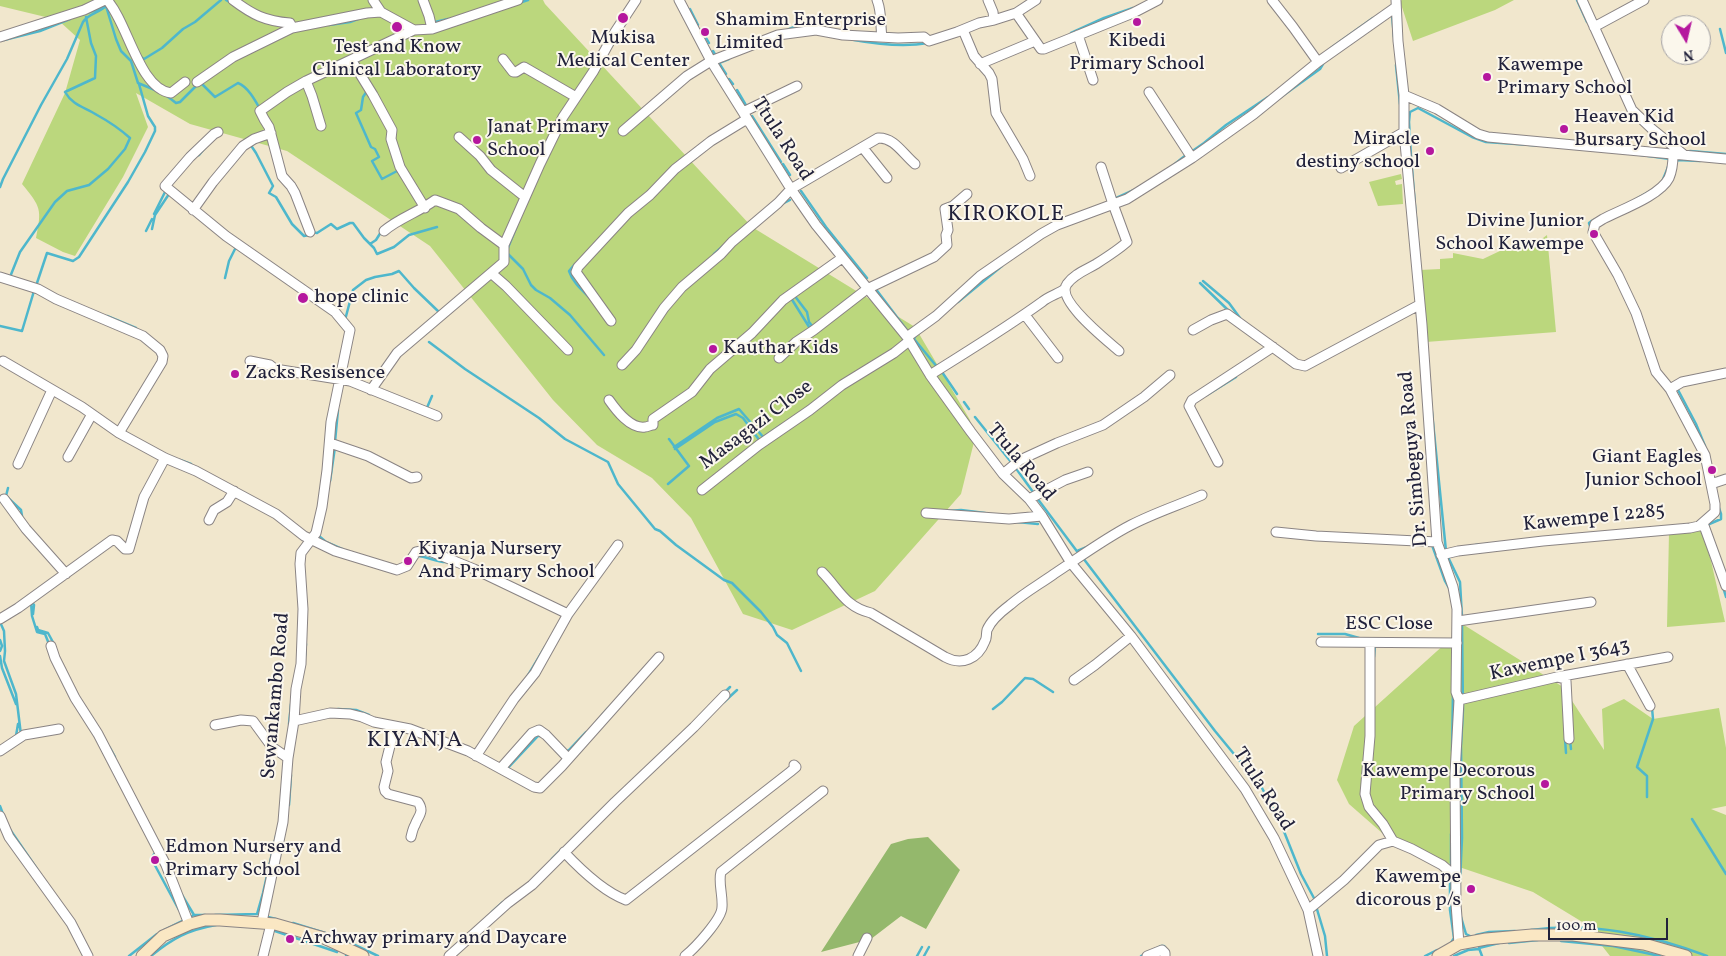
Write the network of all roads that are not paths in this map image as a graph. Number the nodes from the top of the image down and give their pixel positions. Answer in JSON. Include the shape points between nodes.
{"nodes":[{"id":1,"x":106,"y":0,"type":"edge"},
{"id":2,"x":233,"y":0,"type":"edge"},
{"id":3,"x":373,"y":0,"type":"edge"},
{"id":4,"x":423,"y":0,"type":"edge"},
{"id":5,"x":518,"y":0,"type":"edge"},
{"id":6,"x":636,"y":0,"type":"edge"},
{"id":7,"x":679,"y":0,"type":"edge"},
{"id":8,"x":877,"y":0,"type":"edge"},
{"id":9,"x":988,"y":0,"type":"edge"},
{"id":10,"x":1036,"y":0,"type":"edge"},
{"id":11,"x":1158,"y":0,"type":"edge"},
{"id":12,"x":1272,"y":0,"type":"edge"},
{"id":13,"x":1582,"y":0,"type":"edge"},
{"id":14,"x":1644,"y":0,"type":"edge"},
{"id":15,"x":1396,"y":4,"type":"edge"},
{"id":16,"x":381,"y":12,"type":"junction"},
{"id":17,"x":1016,"y":13,"type":"junction"},
{"id":18,"x":994,"y":20,"type":"junction"},
{"id":19,"x":1594,"y":27,"type":"junction"},
{"id":20,"x":292,"y":28,"type":"junction"},
{"id":21,"x":432,"y":29,"type":"junction"},
{"id":22,"x":414,"y":30,"type":"junction"},
{"id":23,"x":963,"y":30,"type":"junction"},
{"id":24,"x":1078,"y":35,"type":"junction"},
{"id":25,"x":882,"y":36,"type":"junction"},
{"id":26,"x":0,"y":37,"type":"edge"},
{"id":27,"x":1035,"y":41,"type":"junction"},
{"id":28,"x":503,"y":59,"type":"dead end"},
{"id":29,"x":352,"y":61,"type":"junction"},
{"id":30,"x":711,"y":61,"type":"junction"},
{"id":31,"x":1318,"y":62,"type":"junction"},
{"id":32,"x":980,"y":64,"type":"junction"},
{"id":33,"x":1093,"y":80,"type":"dead end"},
{"id":34,"x":306,"y":81,"type":"junction"},
{"id":35,"x":185,"y":82,"type":"dead end"},
{"id":36,"x":198,"y":82,"type":"dead end"},
{"id":37,"x":798,"y":86,"type":"dead end"},
{"id":38,"x":1149,"y":92,"type":"dead end"},
{"id":39,"x":1404,"y":95,"type":"junction"},
{"id":40,"x":576,"y":97,"type":"junction"},
{"id":41,"x":744,"y":115,"type":"junction"},
{"id":42,"x":321,"y":126,"type":"dead end"},
{"id":43,"x":623,"y":131,"type":"dead end"},
{"id":44,"x":218,"y":132,"type":"dead end"},
{"id":45,"x":1404,"y":132,"type":"junction"},
{"id":46,"x":271,"y":133,"type":"junction"},
{"id":47,"x":458,"y":137,"type":"dead end"},
{"id":48,"x":863,"y":148,"type":"junction"},
{"id":49,"x":1683,"y":154,"type":"junction"},
{"id":50,"x":1672,"y":155,"type":"junction"},
{"id":51,"x":1192,"y":158,"type":"junction"},
{"id":52,"x":1726,"y":159,"type":"edge"},
{"id":53,"x":915,"y":164,"type":"dead end"},
{"id":54,"x":1101,"y":167,"type":"dead end"},
{"id":55,"x":1341,"y":168,"type":"dead end"},
{"id":56,"x":1030,"y":176,"type":"dead end"},
{"id":57,"x":887,"y":178,"type":"dead end"},
{"id":58,"x":791,"y":189,"type":"junction"},
{"id":59,"x":967,"y":194,"type":"dead end"},
{"id":60,"x":525,"y":197,"type":"junction"},
{"id":61,"x":1112,"y":204,"type":"junction"},
{"id":62,"x":425,"y":208,"type":"junction"},
{"id":63,"x":193,"y":210,"type":"junction"},
{"id":64,"x":384,"y":231,"type":"dead end"},
{"id":65,"x":310,"y":232,"type":"dead end"},
{"id":66,"x":504,"y":245,"type":"junction"},
{"id":67,"x":842,"y":258,"type":"junction"},
{"id":68,"x":491,"y":274,"type":"junction"},
{"id":69,"x":0,"y":277,"type":"edge"},
{"id":70,"x":1066,"y":288,"type":"junction"},
{"id":71,"x":867,"y":289,"type":"junction"},
{"id":72,"x":1420,"y":305,"type":"junction"},
{"id":73,"x":1025,"y":315,"type":"junction"},
{"id":74,"x":611,"y":321,"type":"dead end"},
{"id":75,"x":1193,"y":330,"type":"dead end"},
{"id":76,"x":908,"y":339,"type":"junction"},
{"id":77,"x":1273,"y":347,"type":"junction"},
{"id":78,"x":568,"y":350,"type":"dead end"},
{"id":79,"x":1119,"y":351,"type":"dead end"},
{"id":80,"x":779,"y":358,"type":"dead end"},
{"id":81,"x":1058,"y":358,"type":"dead end"},
{"id":82,"x":3,"y":360,"type":"dead end"},
{"id":83,"x":250,"y":361,"type":"dead end"},
{"id":84,"x":622,"y":365,"type":"dead end"},
{"id":85,"x":1726,"y":373,"type":"edge"},
{"id":86,"x":930,"y":375,"type":"junction"},
{"id":87,"x":1170,"y":375,"type":"dead end"},
{"id":88,"x":340,"y":379,"type":"junction"},
{"id":89,"x":1670,"y":389,"type":"junction"},
{"id":90,"x":52,"y":390,"type":"junction"},
{"id":91,"x":371,"y":390,"type":"junction"},
{"id":92,"x":609,"y":400,"type":"dead end"},
{"id":93,"x":92,"y":414,"type":"junction"},
{"id":94,"x":437,"y":416,"type":"dead end"},
{"id":95,"x":119,"y":433,"type":"junction"},
{"id":96,"x":330,"y":443,"type":"junction"},
{"id":97,"x":68,"y":457,"type":"dead end"},
{"id":98,"x":165,"y":458,"type":"junction"},
{"id":99,"x":1218,"y":462,"type":"dead end"},
{"id":100,"x":18,"y":464,"type":"dead end"},
{"id":101,"x":1088,"y":472,"type":"dead end"},
{"id":102,"x":1003,"y":474,"type":"junction"},
{"id":103,"x":417,"y":478,"type":"dead end"},
{"id":104,"x":1726,"y":478,"type":"edge"},
{"id":105,"x":1711,"y":484,"type":"junction"},
{"id":106,"x":702,"y":490,"type":"dead end"},
{"id":107,"x":234,"y":491,"type":"junction"},
{"id":108,"x":1202,"y":495,"type":"dead end"},
{"id":109,"x":4,"y":499,"type":"dead end"},
{"id":110,"x":1029,"y":499,"type":"junction"},
{"id":111,"x":926,"y":513,"type":"dead end"},
{"id":112,"x":1042,"y":516,"type":"junction"},
{"id":113,"x":209,"y":520,"type":"dead end"},
{"id":114,"x":1703,"y":523,"type":"junction"},
{"id":115,"x":1276,"y":532,"type":"dead end"},
{"id":116,"x":310,"y":539,"type":"junction"},
{"id":117,"x":1438,"y":542,"type":"junction"},
{"id":118,"x":618,"y":545,"type":"dead end"},
{"id":119,"x":1441,"y":555,"type":"junction"},
{"id":120,"x":1071,"y":563,"type":"junction"},
{"id":121,"x":822,"y":572,"type":"dead end"},
{"id":122,"x":66,"y":574,"type":"junction"},
{"id":123,"x":1726,"y":586,"type":"edge"},
{"id":124,"x":1591,"y":602,"type":"dead end"},
{"id":125,"x":568,"y":614,"type":"junction"},
{"id":126,"x":0,"y":619,"type":"edge"},
{"id":127,"x":1458,"y":621,"type":"junction"},
{"id":128,"x":1131,"y":636,"type":"junction"},
{"id":129,"x":1321,"y":642,"type":"dead end"},
{"id":130,"x":1457,"y":642,"type":"junction"},
{"id":131,"x":1370,"y":643,"type":"junction"},
{"id":132,"x":51,"y":646,"type":"dead end"},
{"id":133,"x":658,"y":657,"type":"dead end"},
{"id":134,"x":1668,"y":657,"type":"dead end"},
{"id":135,"x":1627,"y":664,"type":"junction"},
{"id":136,"x":1557,"y":677,"type":"junction"},
{"id":137,"x":1074,"y":680,"type":"dead end"},
{"id":138,"x":725,"y":695,"type":"dead end"},
{"id":139,"x":1459,"y":700,"type":"junction"},
{"id":140,"x":1650,"y":706,"type":"dead end"},
{"id":141,"x":294,"y":721,"type":"junction"},
{"id":142,"x":215,"y":725,"type":"dead end"},
{"id":143,"x":394,"y":727,"type":"junction"},
{"id":144,"x":59,"y":729,"type":"dead end"},
{"id":145,"x":1570,"y":738,"type":"dead end"},
{"id":146,"x":0,"y":751,"type":"edge"},
{"id":147,"x":476,"y":756,"type":"junction"},
{"id":148,"x":288,"y":758,"type":"junction"},
{"id":149,"x":568,"y":758,"type":"junction"},
{"id":150,"x":794,"y":764,"type":"dead end"},
{"id":151,"x":500,"y":768,"type":"junction"},
{"id":152,"x":823,"y":791,"type":"dead end"},
{"id":153,"x":1,"y":818,"type":"edge"},
{"id":154,"x":411,"y":837,"type":"dead end"},
{"id":155,"x":1393,"y":841,"type":"junction"},
{"id":156,"x":564,"y":852,"type":"junction"},
{"id":157,"x":1456,"y":876,"type":"junction"},
{"id":158,"x":1308,"y":910,"type":"junction"},
{"id":159,"x":266,"y":923,"type":"junction"},
{"id":160,"x":189,"y":924,"type":"junction"},
{"id":161,"x":867,"y":938,"type":"dead end"},
{"id":162,"x":1459,"y":944,"type":"junction"},
{"id":163,"x":88,"y":956,"type":"edge"},
{"id":164,"x":142,"y":956,"type":"edge"},
{"id":165,"x":263,"y":956,"type":"edge"},
{"id":166,"x":363,"y":956,"type":"edge"},
{"id":167,"x":449,"y":956,"type":"edge"},
{"id":168,"x":685,"y":956,"type":"edge"},
{"id":169,"x":858,"y":956,"type":"edge"},
{"id":170,"x":1147,"y":956,"type":"edge"},
{"id":171,"x":1166,"y":956,"type":"edge"},
{"id":172,"x":1318,"y":956,"type":"edge"},
{"id":173,"x":1438,"y":956,"type":"edge"},
{"id":174,"x":1686,"y":956,"type":"edge"}],
"edges":[{"from":1,"to":26,"type":"street"},
{"from":1,"to":35,"type":"street","via":[[118,14],[142,66],[155,85],[171,93]]},
{"from":2,"to":20,"type":"street","via":[[263,19],[290,23]]},
{"from":3,"to":16,"type":"street"},
{"from":4,"to":21,"type":"street"},
{"from":5,"to":21,"type":"street"},
{"from":6,"to":40,"type":"street"},
{"from":7,"to":30,"type":"street","name":"Ttula Road"},
{"from":8,"to":25,"type":"street"},
{"from":9,"to":18,"type":"street"},
{"from":10,"to":17,"type":"street"},
{"from":11,"to":24,"type":"street"},
{"from":12,"to":31,"type":"street"},
{"from":13,"to":19,"type":"street"},
{"from":14,"to":19,"type":"street"},
{"from":15,"to":31,"type":"street","name":"Masagazi Close"},
{"from":15,"to":39,"type":"street","name":"Dr. Simbeguya Road"},
{"from":16,"to":20,"type":"street"},
{"from":16,"to":22,"type":"street"},
{"from":17,"to":18,"type":"street"},
{"from":17,"to":27,"type":"street"},
{"from":18,"to":23,"type":"street"},
{"from":19,"to":49,"type":"street","via":[[1632,110]]},
{"from":20,"to":36,"type":"street","via":[[233,57]]},
{"from":21,"to":22,"type":"street"},
{"from":22,"to":29,"type":"street"},
{"from":23,"to":25,"type":"street","via":[[929,41],[924,37]]},
{"from":23,"to":32,"type":"street"},
{"from":24,"to":27,"type":"street","via":[[1044,49]]},
{"from":24,"to":33,"type":"street"},
{"from":25,"to":30,"type":"street","via":[[843,35],[816,30],[787,32]]},
{"from":27,"to":32,"type":"street"},
{"from":28,"to":40,"type":"street","via":[[513,72],[524,67]]},
{"from":29,"to":34,"type":"street"},
{"from":29,"to":62,"type":"street","via":[[392,130],[391,139],[400,167]]},
{"from":30,"to":41,"type":"street","name":"Ttula Road"},
{"from":30,"to":43,"type":"street","via":[[687,76]]},
{"from":31,"to":51,"type":"street","name":"Masagazi Close","via":[[1254,114]]},
{"from":32,"to":56,"type":"street","via":[[992,79],[996,113]]},
{"from":34,"to":42,"type":"street"},
{"from":34,"to":46,"type":"street","via":[[260,111]]},
{"from":37,"to":41,"type":"street"},
{"from":38,"to":51,"type":"street"},
{"from":39,"to":45,"type":"street","name":"Dr. Simbeguya Road"},
{"from":39,"to":50,"type":"street","via":[[1488,137]]},
{"from":40,"to":60,"type":"street"},
{"from":41,"to":58,"type":"street","name":"Ttula Road"},
{"from":41,"to":74,"type":"street","via":[[675,169],[628,212],[578,267],[578,278]]},
{"from":44,"to":63,"type":"street","via":[[165,186]]},
{"from":45,"to":55,"type":"street"},
{"from":45,"to":72,"type":"street","name":"Dr. Simbeguya Road"},
{"from":46,"to":63,"type":"street","via":[[237,152]]},
{"from":46,"to":65,"type":"street","via":[[282,176],[292,186]]},
{"from":47,"to":60,"type":"street","via":[[491,170]]},
{"from":48,"to":53,"type":"street","via":[[878,138],[885,138],[894,142]]},
{"from":48,"to":57,"type":"street"},
{"from":48,"to":58,"type":"street"},
{"from":49,"to":50,"type":"street"},
{"from":49,"to":52,"type":"street"},
{"from":50,"to":89,"type":"street","via":[[1669,177],[1659,190],[1603,218],[1592,232],[1636,312],[1656,372]]},
{"from":51,"to":61,"type":"street","name":"Masagazi Close","via":[[1127,199]]},
{"from":54,"to":61,"type":"street"},
{"from":58,"to":67,"type":"street","name":"Ttula Road"},
{"from":58,"to":84,"type":"street","via":[[682,288]]},
{"from":59,"to":71,"type":"street","via":[[945,210],[947,244],[934,257]]},
{"from":60,"to":66,"type":"street"},
{"from":61,"to":70,"type":"street","via":[[1127,242],[1066,284]]},
{"from":61,"to":76,"type":"street","name":"Masagazi Close","via":[[1041,234],[980,276]]},
{"from":62,"to":64,"type":"street"},
{"from":62,"to":66,"type":"street","via":[[435,200],[460,209]]},
{"from":63,"to":88,"type":"street","name":"Sewankambo Road","via":[[335,312],[350,330]]},
{"from":66,"to":68,"type":"street","via":[[504,262]]},
{"from":67,"to":71,"type":"street","name":"Ttula Road"},
{"from":67,"to":92,"type":"street","via":[[783,300],[752,333],[710,369],[692,392],[656,416],[653,425],[644,428],[636,425]]},
{"from":68,"to":78,"type":"street"},
{"from":68,"to":91,"type":"street","via":[[397,353]]},
{"from":69,"to":95,"type":"street","via":[[38,289],[125,327],[160,350],[162,362]]},
{"from":70,"to":73,"type":"street"},
{"from":70,"to":79,"type":"street","via":[[1069,300],[1079,314]]},
{"from":71,"to":76,"type":"street","name":"Ttula Road"},
{"from":71,"to":80,"type":"street"},
{"from":72,"to":77,"type":"street","via":[[1305,366],[1296,364]]},
{"from":72,"to":117,"type":"street","name":"Dr. Simbeguya Road"},
{"from":73,"to":81,"type":"street"},
{"from":73,"to":86,"type":"street"},
{"from":75,"to":77,"type":"street","via":[[1227,314]]},
{"from":76,"to":86,"type":"street","name":"Ttula Road"},
{"from":76,"to":106,"type":"street","name":"Masagazi Close","via":[[894,353],[842,385]]},
{"from":77,"to":99,"type":"street","via":[[1192,400],[1189,406]]},
{"from":82,"to":90,"type":"street"},
{"from":83,"to":88,"type":"street","via":[[275,369]]},
{"from":85,"to":89,"type":"street","via":[[1682,382]]},
{"from":86,"to":102,"type":"street","name":"Ttula Road"},
{"from":87,"to":102,"type":"street","via":[[1104,425],[1020,460]]},
{"from":88,"to":91,"type":"street"},
{"from":88,"to":96,"type":"street","name":"Sewankambo Road"},
{"from":89,"to":105,"type":"street","via":[[1705,455]]},
{"from":90,"to":93,"type":"street"},
{"from":90,"to":100,"type":"street"},
{"from":91,"to":94,"type":"street"},
{"from":93,"to":95,"type":"street"},
{"from":93,"to":97,"type":"street"},
{"from":95,"to":98,"type":"street"},
{"from":96,"to":103,"type":"street"},
{"from":96,"to":116,"type":"street","name":"Sewankambo Road","via":[[322,507],[316,533]]},
{"from":98,"to":107,"type":"street"},
{"from":98,"to":122,"type":"street","via":[[138,513],[129,549],[112,540]]},
{"from":101,"to":110,"type":"street"},
{"from":102,"to":110,"type":"street","name":"Ttula Road"},
{"from":104,"to":105,"type":"street"},
{"from":105,"to":114,"type":"street","via":[[1716,509]]},
{"from":107,"to":113,"type":"street","via":[[227,502],[214,510]]},
{"from":107,"to":116,"type":"street","via":[[276,514]]},
{"from":108,"to":120,"type":"street","via":[[1133,524]]},
{"from":109,"to":122,"type":"street"},
{"from":110,"to":112,"type":"street","name":"Ttula Road"},
{"from":111,"to":112,"type":"street","via":[[1009,519]]},
{"from":112,"to":120,"type":"street","name":"Ttula Road"},
{"from":114,"to":119,"type":"street","name":"Kawempe I 2285","via":[[1690,528],[1543,541]]},
{"from":114,"to":123,"type":"street"},
{"from":115,"to":117,"type":"street"},
{"from":116,"to":125,"type":"street","via":[[335,551],[397,570],[407,566],[416,552],[427,550]]},
{"from":116,"to":141,"type":"street","name":"Sewankambo Road","via":[[301,553],[300,564],[302,644]]},
{"from":117,"to":119,"type":"street","name":"Dr. Simbeguya Road"},
{"from":118,"to":125,"type":"street"},
{"from":119,"to":127,"type":"street","name":"Dr. Simbeguya Road","via":[[1456,596]]},
{"from":120,"to":121,"type":"street","via":[[1002,612],[987,630],[980,651],[962,662],[954,662],[846,601]]},
{"from":120,"to":128,"type":"street","name":"Ttula Road"},
{"from":122,"to":126,"type":"street"},
{"from":124,"to":127,"type":"street"},
{"from":125,"to":147,"type":"street","via":[[535,673]]},
{"from":127,"to":130,"type":"street","name":"Dr. Simbeguya Road"},
{"from":128,"to":137,"type":"street"},
{"from":128,"to":158,"type":"street","name":"Ttula Road","via":[[1245,788],[1274,838]]},
{"from":129,"to":131,"type":"street","name":"ESC Close"},
{"from":130,"to":131,"type":"street","name":"ESC Close"},
{"from":130,"to":139,"type":"street","name":"Dr. Simbeguya Road","via":[[1456,692]]},
{"from":131,"to":155,"type":"street","via":[[1370,736],[1365,794],[1369,807]]},
{"from":132,"to":160,"type":"street","via":[[75,698],[98,734],[166,865]]},
{"from":133,"to":149,"type":"street"},
{"from":134,"to":135,"type":"street","name":"Kawempe I 3643"},
{"from":135,"to":136,"type":"street","name":"Kawempe I 3643"},
{"from":135,"to":140,"type":"street"},
{"from":136,"to":139,"type":"street","name":"Kawempe I 3643"},
{"from":136,"to":145,"type":"street","via":[[1566,681]]},
{"from":138,"to":156,"type":"street"},
{"from":139,"to":157,"type":"street","name":"Dr. Simbeguya Road","via":[[1455,774]]},
{"from":141,"to":143,"type":"street","via":[[343,714]]},
{"from":141,"to":148,"type":"street","name":"Sewankambo Road"},
{"from":142,"to":148,"type":"street","via":[[240,720],[253,722],[272,747]]},
{"from":143,"to":147,"type":"street","via":[[433,737]]},
{"from":143,"to":154,"type":"street","via":[[384,787],[388,794],[418,802],[421,807],[422,812]]},
{"from":144,"to":146,"type":"street","via":[[24,735]]},
{"from":147,"to":151,"type":"street"},
{"from":148,"to":159,"type":"street","name":"Sewankambo Road","via":[[283,822]]},
{"from":149,"to":151,"type":"street","via":[[540,788]]},
{"from":149,"to":151,"type":"street","via":[[539,730],[532,733]]},
{"from":150,"to":156,"type":"street","via":[[796,767],[790,772],[626,900],[576,865]]},
{"from":152,"to":168,"type":"street","via":[[721,872],[722,912],[696,948]]},
{"from":153,"to":163,"type":"street","via":[[9,837],[71,923]]},
{"from":155,"to":157,"type":"street","via":[[1442,865]]},
{"from":155,"to":158,"type":"street","via":[[1379,845]]},
{"from":156,"to":167,"type":"street","via":[[532,885]]},
{"from":157,"to":162,"type":"street","name":"Dr. Simbeguya Road"},
{"from":158,"to":172,"type":"street","name":"Ttula Road"},
{"from":159,"to":160,"type":"street","via":[[205,920]]},
{"from":159,"to":165,"type":"street","name":"Sewankambo Road"},
{"from":159,"to":166,"type":"street","via":[[324,938]]},
{"from":160,"to":164,"type":"street","via":[[163,936]]},
{"from":161,"to":169,"type":"street"},
{"from":162,"to":173,"type":"street"},
{"from":162,"to":174,"type":"street","via":[[1532,935],[1573,935],[1644,944]]},
{"from":170,"to":171,"type":"street","via":[[1162,950]]}]}
